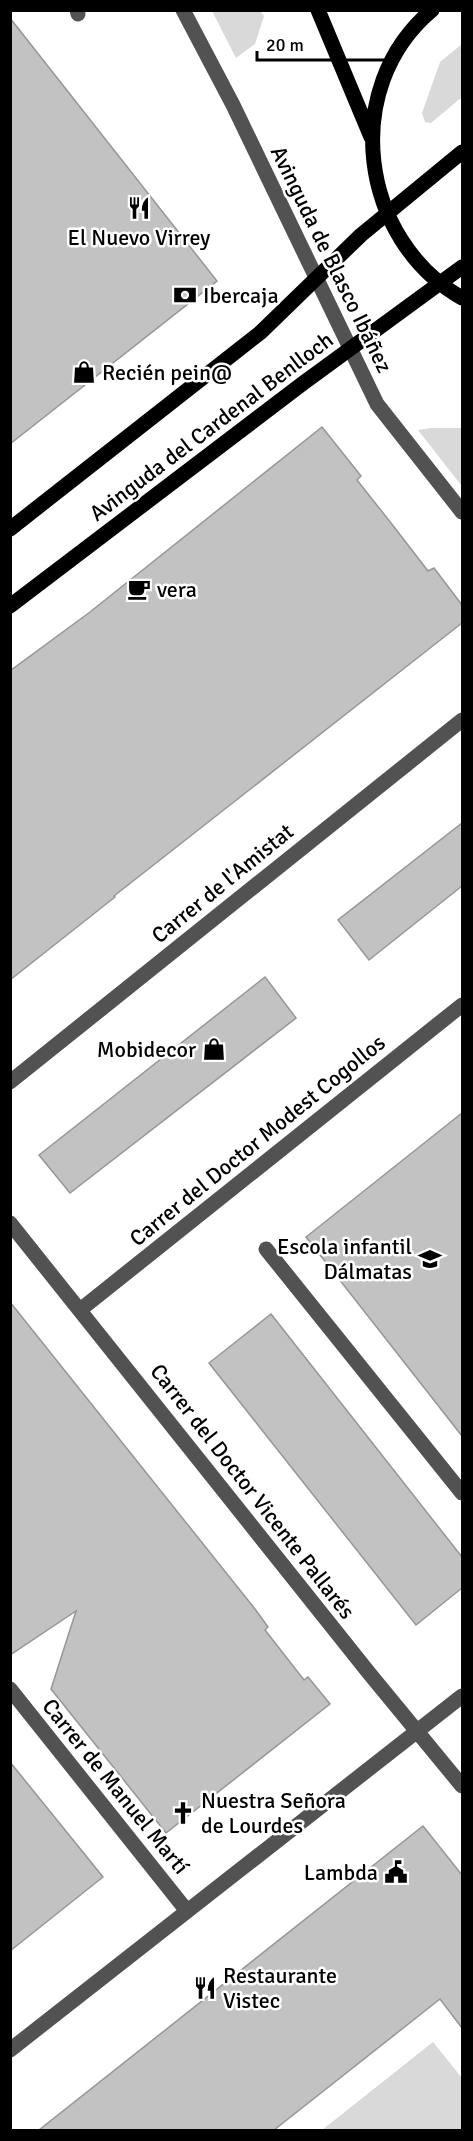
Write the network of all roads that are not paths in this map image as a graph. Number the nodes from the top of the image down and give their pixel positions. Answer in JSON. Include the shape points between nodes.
{"nodes":[{"id":1,"x":183,"y":10,"type":"edge"},
{"id":2,"x":318,"y":10,"type":"edge"},
{"id":3,"x":432,"y":10,"type":"edge"},
{"id":4,"x":372,"y":139,"type":"junction"},
{"id":5,"x":462,"y":152,"type":"edge"},
{"id":6,"x":387,"y":215,"type":"junction"},
{"id":7,"x":462,"y":267,"type":"edge"},
{"id":8,"x":317,"y":278,"type":"junction"},
{"id":9,"x":442,"y":284,"type":"junction"},
{"id":10,"x":462,"y":298,"type":"edge"},
{"id":11,"x":350,"y":349,"type":"junction"},
{"id":12,"x":462,"y":512,"type":"edge"},
{"id":13,"x":10,"y":529,"type":"edge"},
{"id":14,"x":10,"y":606,"type":"edge"},
{"id":15,"x":462,"y":720,"type":"edge"},
{"id":16,"x":462,"y":1005,"type":"edge"},
{"id":17,"x":10,"y":1082,"type":"edge"},
{"id":18,"x":10,"y":1223,"type":"edge"},
{"id":19,"x":266,"y":1250,"type":"dead end"},
{"id":20,"x":80,"y":1310,"type":"junction"},
{"id":21,"x":462,"y":1492,"type":"edge"},
{"id":22,"x":10,"y":1689,"type":"edge"},
{"id":23,"x":462,"y":1695,"type":"edge"},
{"id":24,"x":418,"y":1731,"type":"junction"},
{"id":25,"x":462,"y":1786,"type":"edge"},
{"id":26,"x":187,"y":1911,"type":"junction"},
{"id":27,"x":10,"y":2050,"type":"edge"}],
"edges":[{"from":1,"to":8,"type":"street","name":"Avinguda de Blasco Ibáñez"},
{"from":2,"to":4,"type":"main road"},
{"from":3,"to":4,"type":"main road","via":[[394,57],[375,111]]},
{"from":4,"to":6,"type":"main road","via":[[377,185]]},
{"from":5,"to":6,"type":"main road","name":"Avinguda del Cardenal Benlloch"},
{"from":6,"to":8,"type":"main road","name":"Avinguda del Cardenal Benlloch","via":[[360,235]]},
{"from":6,"to":9,"type":"main road","via":[[410,253]]},
{"from":7,"to":9,"type":"main road","name":"Avinguda del Cardenal Benlloch"},
{"from":8,"to":11,"type":"street","name":"Avinguda de Blasco Ibáñez"},
{"from":8,"to":13,"type":"main road","name":"Avinguda del Cardenal Benlloch","via":[[261,332]]},
{"from":9,"to":10,"type":"main road"},
{"from":9,"to":11,"type":"main road","name":"Avinguda del Cardenal Benlloch"},
{"from":11,"to":12,"type":"street","name":"Avinguda de Blasco Ibáñez","via":[[377,404]]},
{"from":11,"to":14,"type":"main road","name":"Avinguda del Cardenal Benlloch"},
{"from":15,"to":17,"type":"street","name":"Carrer de l'Amistat"},
{"from":16,"to":20,"type":"street","name":"Carrer del Doctor Modest Cogollos"},
{"from":18,"to":20,"type":"street","name":"Carrer del Doctor Vicente Pallarés"},
{"from":19,"to":21,"type":"street"},
{"from":20,"to":24,"type":"street","name":"Carrer del Doctor Vicente Pallarés"},
{"from":22,"to":26,"type":"street","name":"Carrer de Manuel Martí"},
{"from":23,"to":24,"type":"street"},
{"from":24,"to":25,"type":"street","name":"Carrer del Doctor Vicente Pallarés"},
{"from":24,"to":26,"type":"street"},
{"from":26,"to":27,"type":"street"}]}
